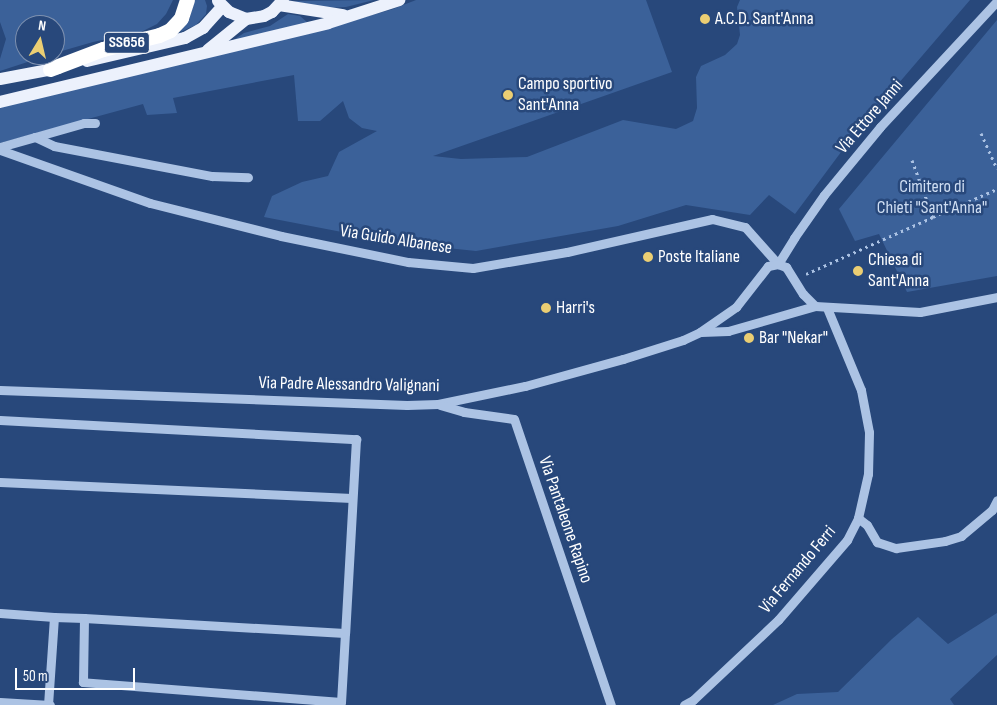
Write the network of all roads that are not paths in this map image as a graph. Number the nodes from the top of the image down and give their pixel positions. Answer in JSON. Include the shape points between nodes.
{"nodes":[{"id":1,"x":187,"y":0,"type":"edge"},
{"id":2,"x":399,"y":0,"type":"edge"},
{"id":3,"x":997,"y":1,"type":"edge"},
{"id":4,"x":220,"y":3,"type":"edge"},
{"id":5,"x":281,"y":3,"type":"edge"},
{"id":6,"x":350,"y":16,"type":"junction"},
{"id":7,"x":246,"y":18,"type":"junction"},
{"id":8,"x":200,"y":55,"type":"junction"},
{"id":9,"x":50,"y":69,"type":"junction"},
{"id":10,"x":0,"y":79,"type":"edge"},
{"id":11,"x":0,"y":102,"type":"edge"},
{"id":12,"x":95,"y":123,"type":"dead end"},
{"id":13,"x":35,"y":137,"type":"junction"},
{"id":14,"x":0,"y":148,"type":"edge"},
{"id":15,"x":248,"y":177,"type":"dead end"},
{"id":16,"x":778,"y":264,"type":"junction"},
{"id":17,"x":997,"y":297,"type":"edge"},
{"id":18,"x":814,"y":306,"type":"junction"},
{"id":19,"x":826,"y":308,"type":"junction"},
{"id":20,"x":700,"y":332,"type":"junction"},
{"id":21,"x":0,"y":390,"type":"edge"},
{"id":22,"x":438,"y":404,"type":"junction"},
{"id":23,"x":0,"y":420,"type":"edge"},
{"id":24,"x":0,"y":482,"type":"edge"},
{"id":25,"x":352,"y":498,"type":"junction"},
{"id":26,"x":997,"y":500,"type":"edge"},
{"id":27,"x":858,"y":518,"type":"junction"},
{"id":28,"x":0,"y":613,"type":"edge"},
{"id":29,"x":54,"y":616,"type":"junction"},
{"id":30,"x":84,"y":618,"type":"junction"},
{"id":31,"x":345,"y":633,"type":"junction"},
{"id":32,"x":0,"y":702,"type":"edge"},
{"id":33,"x":49,"y":705,"type":"edge"},
{"id":34,"x":611,"y":705,"type":"edge"},
{"id":35,"x":684,"y":705,"type":"edge"}],
"edges":[{"from":1,"to":9,"type":"highway","number":"SS656","via":[[181,18],[170,30],[102,49]]},
{"from":2,"to":6,"type":"main road"},
{"from":3,"to":16,"type":"street","name":"Via Ettore Janni","via":[[874,135],[824,195]]},
{"from":4,"to":7,"type":"main road","via":[[238,17]]},
{"from":4,"to":9,"type":"main road","via":[[203,28],[185,38]]},
{"from":5,"to":6,"type":"main road"},
{"from":5,"to":7,"type":"main road","via":[[264,16]]},
{"from":6,"to":8,"type":"main road"},
{"from":7,"to":8,"type":"main road"},
{"from":8,"to":11,"type":"main road"},
{"from":9,"to":10,"type":"main road"},
{"from":12,"to":13,"type":"street","name":"Via Guido Albanese"},
{"from":13,"to":14,"type":"street","name":"Via Guido Albanese"},
{"from":13,"to":15,"type":"street","via":[[54,146],[212,176]]},
{"from":14,"to":16,"type":"street","name":"Via Guido Albanese","via":[[150,204],[408,262],[473,268],[567,252],[712,219],[745,226]]},
{"from":16,"to":18,"type":"street","name":"Via Guido Albanese","via":[[786,267]]},
{"from":16,"to":20,"type":"street","name":"Via Padre Alessandro Valignani","via":[[768,266],[736,307]]},
{"from":17,"to":19,"type":"street","via":[[920,312]]},
{"from":18,"to":19,"type":"street"},
{"from":18,"to":20,"type":"street","via":[[728,332]]},
{"from":19,"to":27,"type":"street","name":"Via Fernando Ferri","via":[[861,390],[870,432],[868,474]]},
{"from":20,"to":22,"type":"street","name":"Via Padre Alessandro Valignani","via":[[623,359],[525,386]]},
{"from":21,"to":22,"type":"street","name":"Via Padre Alessandro Valignani"},
{"from":22,"to":34,"type":"street","name":"Via Pantaleone Rapino","via":[[464,412],[514,419]]},
{"from":23,"to":25,"type":"street","via":[[356,439]]},
{"from":24,"to":25,"type":"street"},
{"from":25,"to":31,"type":"street"},
{"from":26,"to":27,"type":"street","via":[[992,510],[961,536],[896,548],[877,542],[867,525]]},
{"from":27,"to":35,"type":"street","name":"Via Fernando Ferri","via":[[847,540],[778,620]]},
{"from":28,"to":29,"type":"street"},
{"from":29,"to":30,"type":"street"},
{"from":29,"to":33,"type":"street"},
{"from":30,"to":31,"type":"street"},
{"from":30,"to":31,"type":"street","via":[[83,682],[341,702]]},
{"from":32,"to":33,"type":"street"}]}
